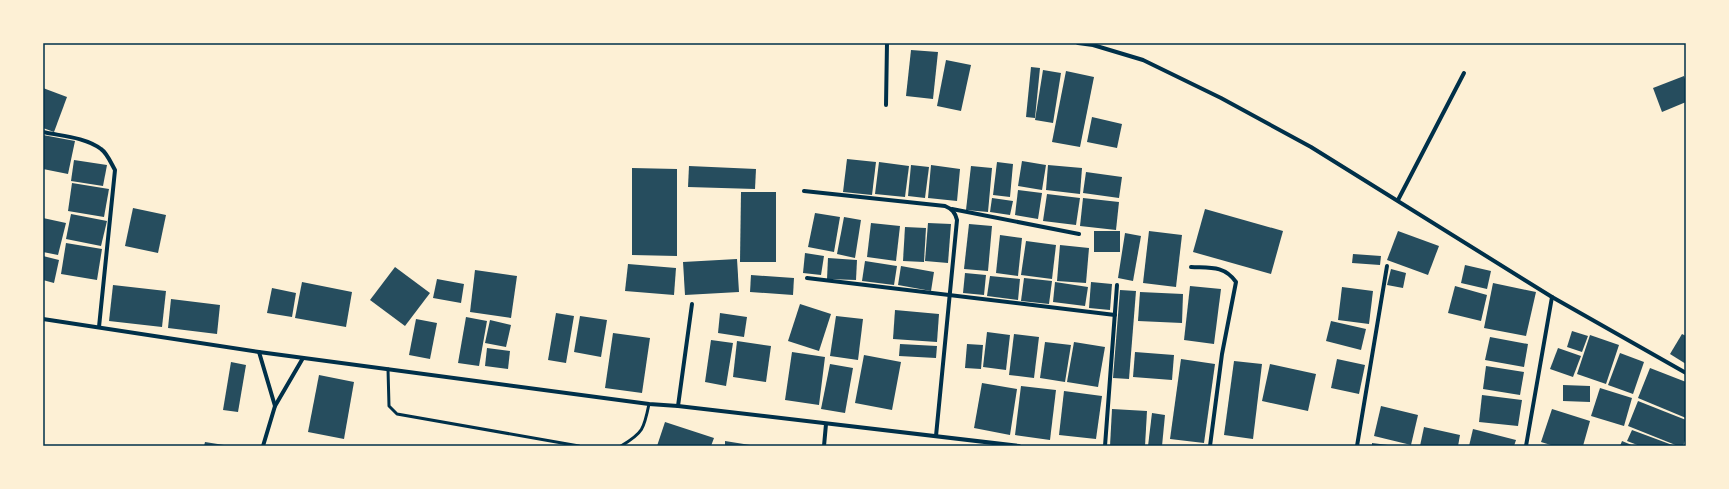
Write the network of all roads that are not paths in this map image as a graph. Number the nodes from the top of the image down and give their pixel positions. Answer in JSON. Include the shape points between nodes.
{"nodes":[{"id":1,"x":887,"y":43,"type":"edge"},
{"id":2,"x":1078,"y":43,"type":"edge"},
{"id":3,"x":1464,"y":73,"type":"dead end"},
{"id":4,"x":886,"y":106,"type":"dead end"},
{"id":5,"x":43,"y":132,"type":"edge"},
{"id":6,"x":804,"y":191,"type":"dead end"},
{"id":7,"x":1398,"y":200,"type":"junction"},
{"id":8,"x":952,"y":209,"type":"junction"},
{"id":9,"x":1079,"y":234,"type":"dead end"},
{"id":10,"x":1387,"y":266,"type":"dead end"},
{"id":11,"x":1191,"y":267,"type":"dead end"},
{"id":12,"x":807,"y":278,"type":"dead end"},
{"id":13,"x":1117,"y":285,"type":"dead end"},
{"id":14,"x":950,"y":296,"type":"junction"},
{"id":15,"x":1552,"y":296,"type":"junction"},
{"id":16,"x":692,"y":304,"type":"dead end"},
{"id":17,"x":1115,"y":315,"type":"junction"},
{"id":18,"x":43,"y":319,"type":"edge"},
{"id":19,"x":99,"y":327,"type":"junction"},
{"id":20,"x":259,"y":352,"type":"junction"},
{"id":21,"x":303,"y":358,"type":"junction"},
{"id":22,"x":388,"y":370,"type":"junction"},
{"id":23,"x":1686,"y":373,"type":"edge"},
{"id":24,"x":649,"y":404,"type":"junction"},
{"id":25,"x":275,"y":406,"type":"junction"},
{"id":26,"x":678,"y":406,"type":"junction"},
{"id":27,"x":826,"y":424,"type":"junction"},
{"id":28,"x":936,"y":436,"type":"junction"},
{"id":29,"x":263,"y":446,"type":"edge"},
{"id":30,"x":578,"y":446,"type":"edge"},
{"id":31,"x":621,"y":446,"type":"edge"},
{"id":32,"x":824,"y":446,"type":"edge"},
{"id":33,"x":1018,"y":446,"type":"edge"},
{"id":34,"x":1105,"y":446,"type":"edge"},
{"id":35,"x":1210,"y":446,"type":"edge"},
{"id":36,"x":1357,"y":446,"type":"edge"},
{"id":37,"x":1526,"y":446,"type":"edge"}],
"edges":[{"from":1,"to":4,"type":"street"},
{"from":2,"to":7,"type":"street","via":[[1143,60],[1221,98],[1311,147]]},
{"from":3,"to":7,"type":"street"},
{"from":5,"to":19,"type":"street","via":[[90,143],[101,149],[115,170]]},
{"from":6,"to":8,"type":"street","via":[[945,206]]},
{"from":7,"to":15,"type":"street"},
{"from":8,"to":9,"type":"street"},
{"from":8,"to":14,"type":"street","via":[[957,220]]},
{"from":10,"to":36,"type":"street"},
{"from":11,"to":35,"type":"street","via":[[1221,269],[1228,272],[1236,282],[1222,354]]},
{"from":12,"to":14,"type":"street"},
{"from":13,"to":17,"type":"street"},
{"from":14,"to":17,"type":"street"},
{"from":14,"to":28,"type":"street"},
{"from":15,"to":23,"type":"street"},
{"from":15,"to":37,"type":"street"},
{"from":16,"to":26,"type":"street"},
{"from":17,"to":34,"type":"street"},
{"from":18,"to":19,"type":"street"},
{"from":19,"to":20,"type":"street"},
{"from":20,"to":21,"type":"street"},
{"from":20,"to":25,"type":"street"},
{"from":21,"to":22,"type":"street"},
{"from":21,"to":25,"type":"street"},
{"from":22,"to":24,"type":"street"},
{"from":22,"to":30,"type":"lane","via":[[389,406],[397,414]]},
{"from":24,"to":26,"type":"street"},
{"from":24,"to":31,"type":"lane","via":[[646,421],[638,436]]},
{"from":25,"to":29,"type":"street"},
{"from":26,"to":27,"type":"street"},
{"from":27,"to":28,"type":"street"},
{"from":27,"to":32,"type":"street"},
{"from":28,"to":33,"type":"street"}]}
